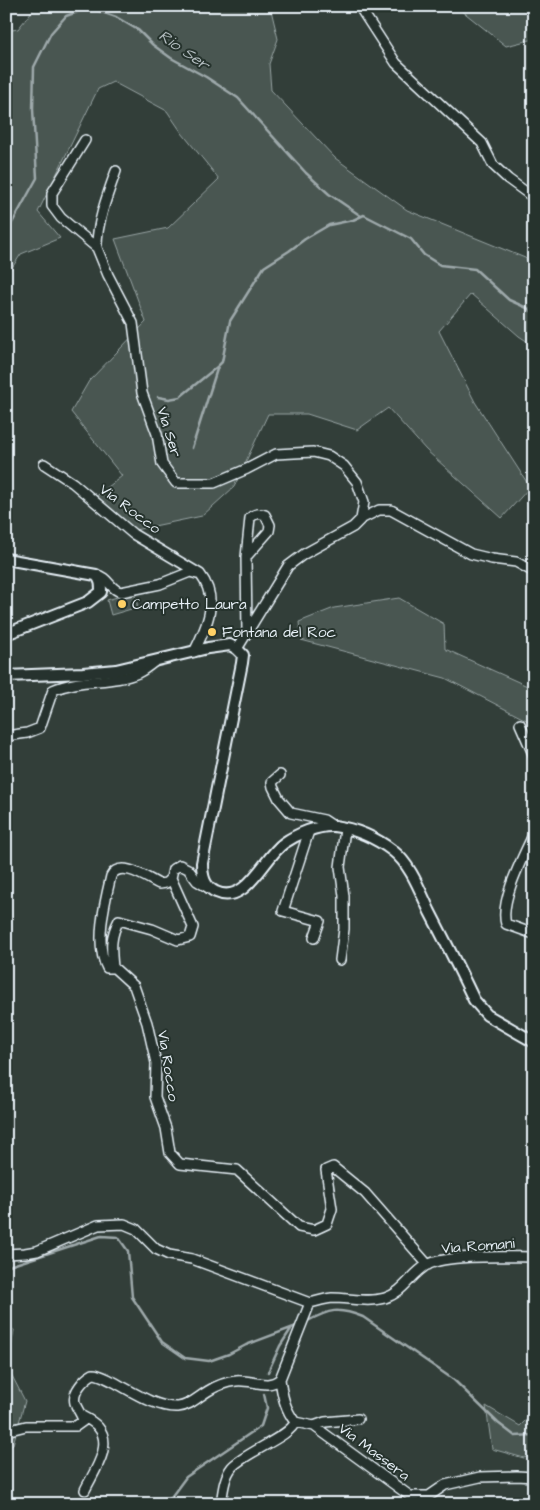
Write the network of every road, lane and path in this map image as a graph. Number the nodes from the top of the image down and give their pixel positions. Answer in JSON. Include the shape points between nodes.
{"nodes":[{"id":1,"x":359,"y":6,"type":"edge"},
{"id":2,"x":84,"y":140,"type":"dead end"},
{"id":3,"x":116,"y":171,"type":"dead end"},
{"id":4,"x":534,"y":198,"type":"edge"},
{"id":5,"x":97,"y":248,"type":"junction"},
{"id":6,"x":44,"y":464,"type":"dead end"},
{"id":7,"x":362,"y":519,"type":"junction"},
{"id":8,"x":246,"y":557,"type":"dead end"},
{"id":9,"x":6,"y":559,"type":"edge"},
{"id":10,"x":534,"y":572,"type":"edge"},
{"id":11,"x":200,"y":574,"type":"junction"},
{"id":12,"x":96,"y":575,"type":"junction"},
{"id":13,"x":247,"y":632,"type":"junction"},
{"id":14,"x":6,"y":634,"type":"edge"},
{"id":15,"x":237,"y":649,"type":"junction"},
{"id":16,"x":194,"y":652,"type":"junction"},
{"id":17,"x":155,"y":662,"type":"junction"},
{"id":18,"x":6,"y":676,"type":"edge"},
{"id":19,"x":520,"y":724,"type":"dead end"},
{"id":20,"x":6,"y":736,"type":"edge"},
{"id":21,"x":534,"y":756,"type":"edge"},
{"id":22,"x":280,"y":775,"type":"dead end"},
{"id":23,"x":333,"y":826,"type":"junction"},
{"id":24,"x":345,"y":829,"type":"junction"},
{"id":25,"x":309,"y":831,"type":"junction"},
{"id":26,"x":534,"y":833,"type":"edge"},
{"id":27,"x":171,"y":878,"type":"junction"},
{"id":28,"x":215,"y":892,"type":"junction"},
{"id":29,"x":534,"y":934,"type":"edge"},
{"id":30,"x":314,"y":938,"type":"dead end"},
{"id":31,"x":340,"y":960,"type":"dead end"},
{"id":32,"x":114,"y":968,"type":"junction"},
{"id":33,"x":534,"y":1042,"type":"edge"},
{"id":34,"x":6,"y":1254,"type":"edge"},
{"id":35,"x":534,"y":1257,"type":"edge"},
{"id":36,"x":428,"y":1265,"type":"junction"},
{"id":37,"x":310,"y":1303,"type":"junction"},
{"id":38,"x":280,"y":1379,"type":"junction"},
{"id":39,"x":82,"y":1416,"type":"junction"},
{"id":40,"x":358,"y":1419,"type":"dead end"},
{"id":41,"x":295,"y":1422,"type":"junction"},
{"id":42,"x":314,"y":1426,"type":"junction"},
{"id":43,"x":6,"y":1431,"type":"edge"},
{"id":44,"x":534,"y":1477,"type":"edge"},
{"id":45,"x":85,"y":1490,"type":"dead end"},
{"id":46,"x":220,"y":1504,"type":"edge"}],
"edges":[{"from":1,"to":4,"type":"street","via":[[396,63],[482,144],[493,165]]},
{"from":2,"to":5,"type":"street","name":"Via Ser","via":[[52,193],[52,206],[60,218]]},
{"from":3,"to":5,"type":"street","name":"Via Ser","via":[[101,216]]},
{"from":5,"to":7,"type":"street","name":"Via Ser","via":[[133,323],[142,393],[157,434],[162,464],[176,483],[214,483],[276,454],[313,452],[329,456],[344,466],[357,482],[364,502]]},
{"from":6,"to":11,"type":"street","name":"Via Rocco","via":[[132,534]]},
{"from":7,"to":10,"type":"street","via":[[379,510],[391,510],[471,554],[516,562]]},
{"from":7,"to":13,"type":"street","via":[[288,566]]},
{"from":8,"to":13,"type":"street"},
{"from":9,"to":12,"type":"street"},
{"from":11,"to":12,"type":"street","via":[[190,572],[160,584],[121,592]]},
{"from":11,"to":16,"type":"street","via":[[210,591],[211,602],[205,628]]},
{"from":12,"to":14,"type":"street","via":[[101,592],[96,597]]},
{"from":13,"to":15,"type":"street"},
{"from":15,"to":16,"type":"street","via":[[230,645]]},
{"from":15,"to":28,"type":"street","via":[[242,655],[242,663],[202,864],[207,885]]},
{"from":16,"to":17,"type":"street"},
{"from":17,"to":18,"type":"street","via":[[116,670]]},
{"from":17,"to":20,"type":"street","via":[[138,673],[67,684],[53,690],[40,728],[27,734]]},
{"from":19,"to":21,"type":"street"},
{"from":22,"to":23,"type":"street","via":[[272,782],[273,787],[291,814],[324,820]]},
{"from":23,"to":24,"type":"street"},
{"from":23,"to":25,"type":"street"},
{"from":24,"to":31,"type":"street","via":[[340,867],[344,896]]},
{"from":24,"to":33,"type":"street","via":[[361,831],[394,851],[410,871],[474,1000],[487,1015]]},
{"from":25,"to":28,"type":"street","via":[[278,848],[243,889],[234,894]]},
{"from":25,"to":30,"type":"street","via":[[282,911],[320,921]]},
{"from":26,"to":29,"type":"street","via":[[517,870],[504,915],[506,924]]},
{"from":27,"to":28,"type":"street","name":"Via Rocco","via":[[173,869],[180,865]]},
{"from":27,"to":32,"type":"street","name":"Via Rocco","via":[[159,884],[126,869],[118,868],[113,872],[102,918],[102,960],[106,968]]},
{"from":27,"to":32,"type":"street","via":[[193,927],[190,937],[178,940],[119,920],[113,931],[111,947]]},
{"from":32,"to":36,"type":"street","name":"Via Rocco","via":[[134,986],[147,1023],[156,1063],[155,1097],[166,1128],[170,1153],[180,1164],[237,1170],[299,1227],[314,1230],[326,1224],[332,1209],[326,1170],[333,1167],[365,1193]]},
{"from":34,"to":37,"type":"street","via":[[37,1251],[98,1225],[124,1224],[136,1229],[156,1249],[169,1256],[192,1259]]},
{"from":35,"to":36,"type":"street","name":"Via Romani","via":[[478,1257],[443,1260]]},
{"from":36,"to":37,"type":"street","name":"Via Romani","via":[[402,1289],[384,1298],[332,1298]]},
{"from":37,"to":38,"type":"street"},
{"from":38,"to":39,"type":"street","via":[[272,1384],[244,1380],[225,1383],[188,1404],[174,1407],[155,1403],[93,1374],[75,1394],[75,1403]]},
{"from":38,"to":41,"type":"street","via":[[289,1415]]},
{"from":39,"to":43,"type":"street","via":[[83,1421],[76,1426],[26,1426]]},
{"from":39,"to":45,"type":"street","via":[[100,1429],[104,1441],[102,1457]]},
{"from":40,"to":42,"type":"street"},
{"from":41,"to":42,"type":"street"},
{"from":41,"to":46,"type":"street","via":[[283,1436],[257,1448],[232,1468],[226,1478]]},
{"from":42,"to":44,"type":"street","name":"Via Massera","via":[[410,1496],[429,1496],[445,1485],[480,1477]]}]}
